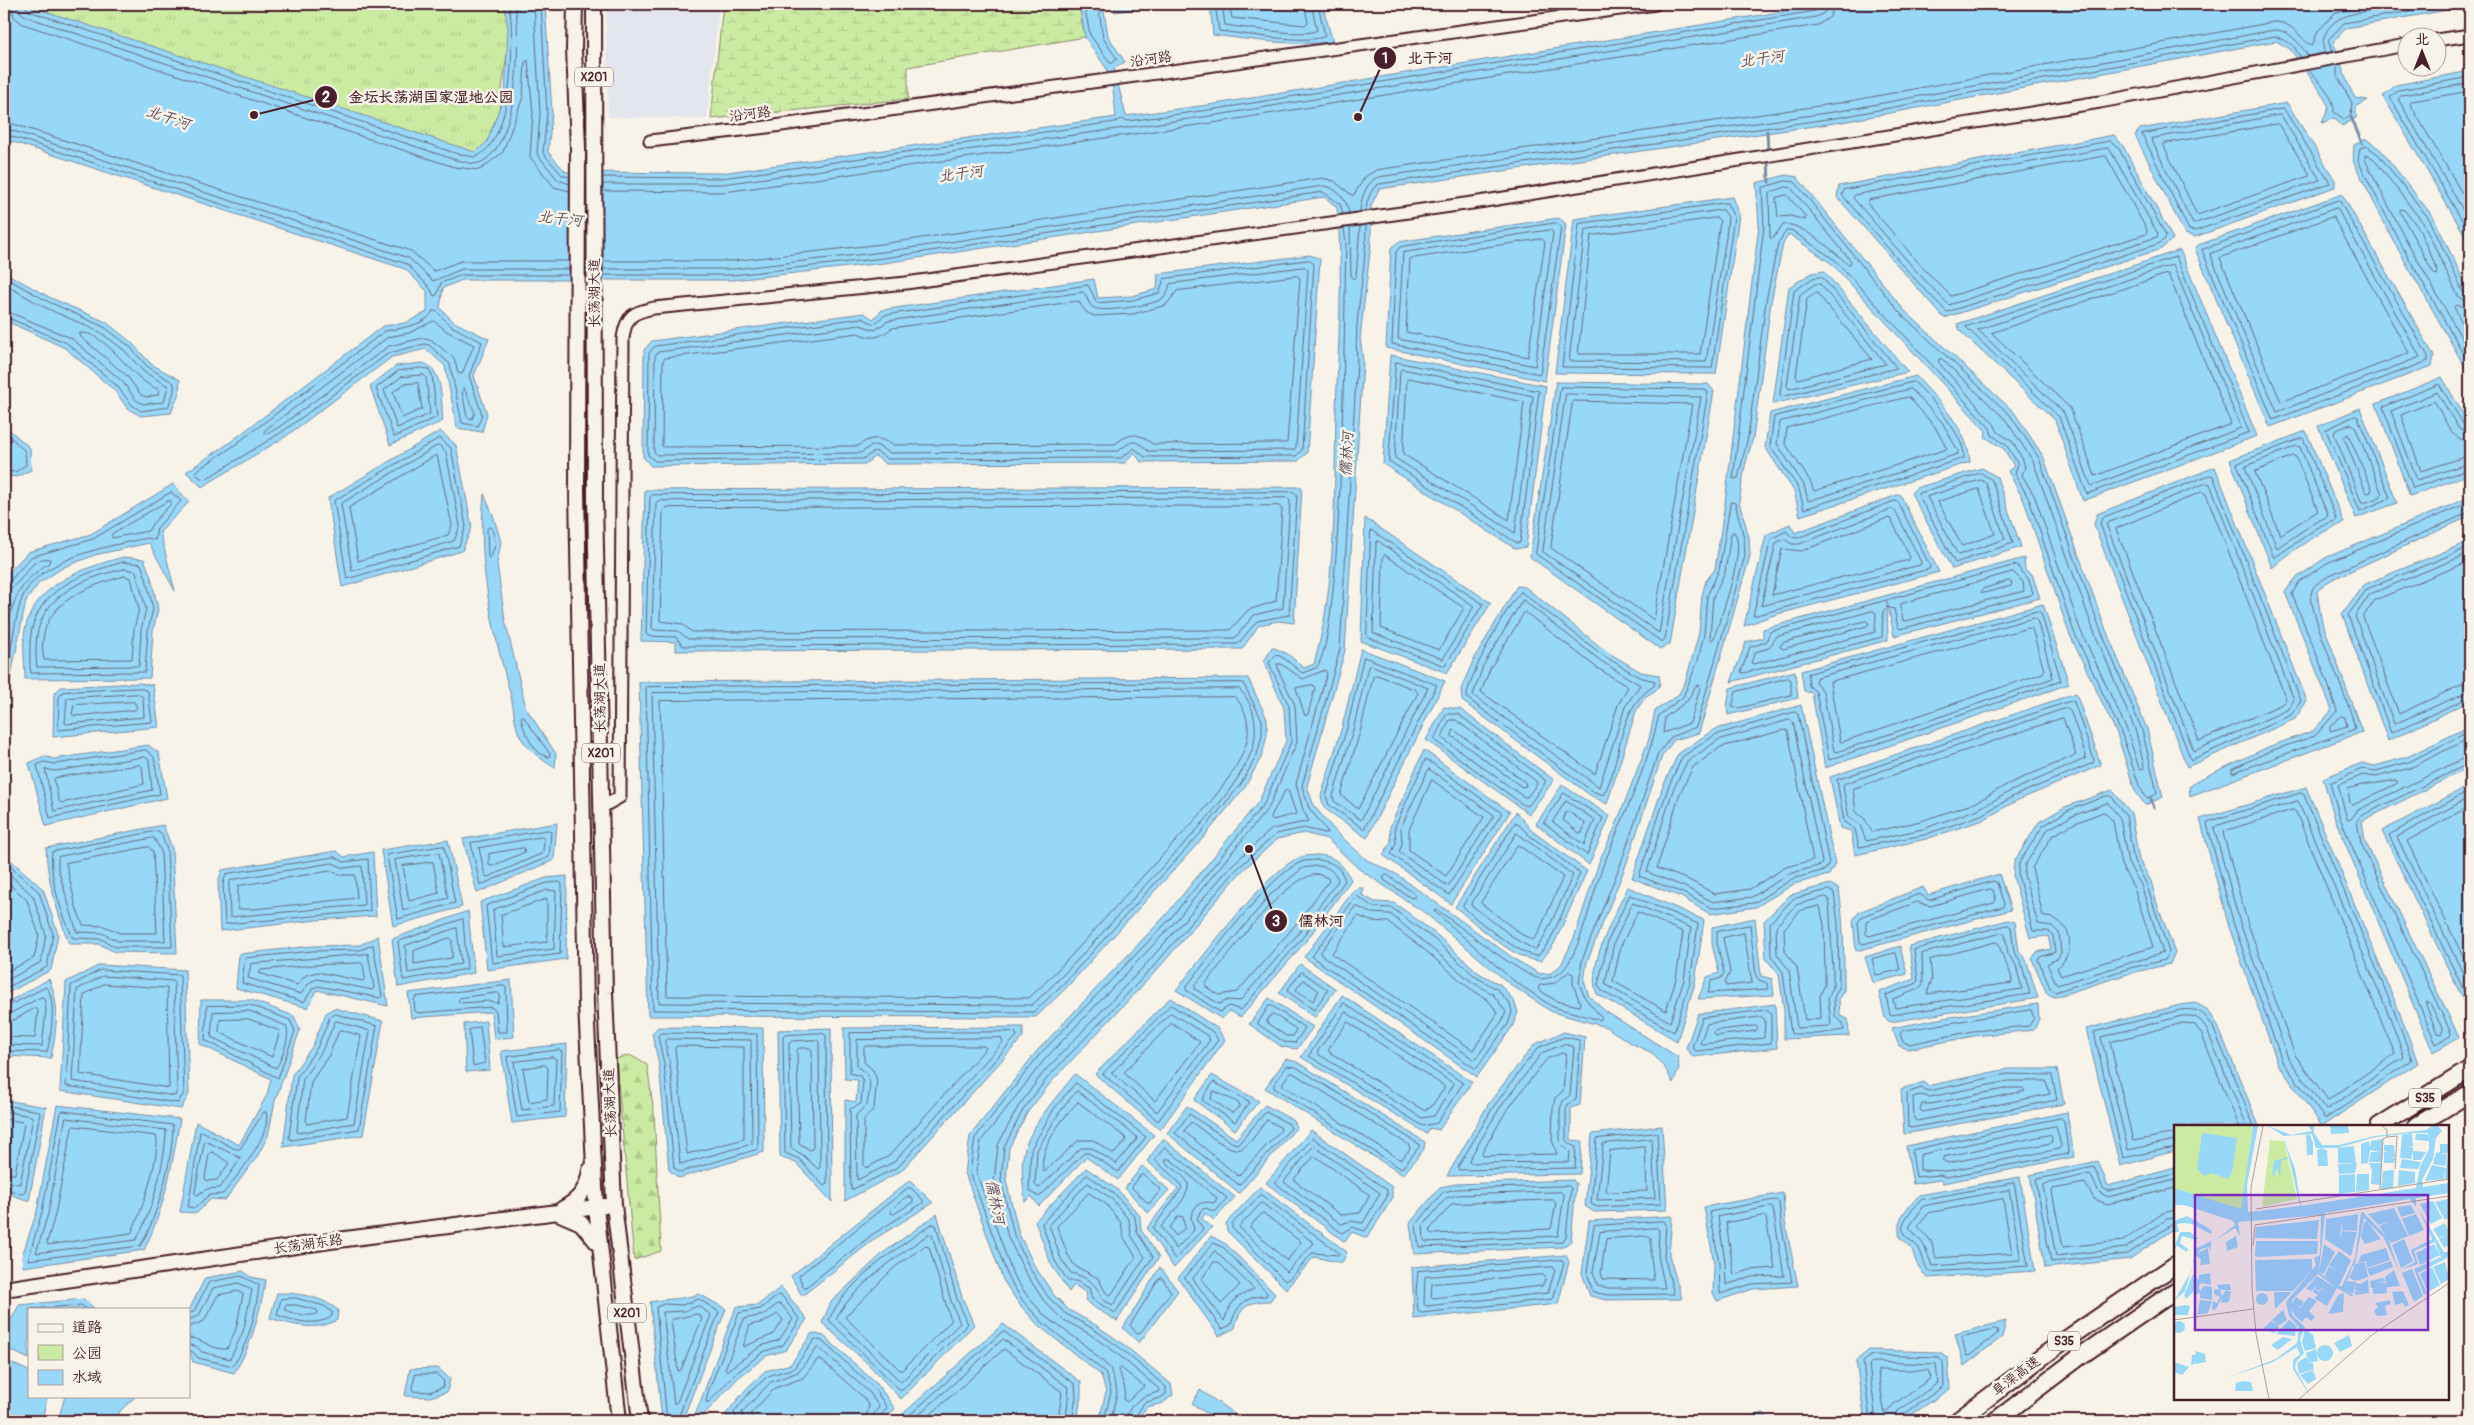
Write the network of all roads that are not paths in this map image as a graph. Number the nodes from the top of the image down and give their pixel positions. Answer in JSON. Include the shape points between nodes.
{"nodes":[{"id":1,"x":575,"y":4,"type":"edge"},
{"id":2,"x":594,"y":4,"type":"edge"},
{"id":3,"x":1656,"y":4,"type":"edge"},
{"id":4,"x":2470,"y":35,"type":"edge"},
{"id":5,"x":2446,"y":39,"type":"edge"},
{"id":6,"x":2396,"y":47,"type":"edge"},
{"id":7,"x":650,"y":141,"type":"dead end"},
{"id":8,"x":602,"y":807,"type":"junction"},
{"id":9,"x":2470,"y":1069,"type":"edge"},
{"id":10,"x":2470,"y":1093,"type":"edge"},
{"id":11,"x":2381,"y":1125,"type":"edge"},
{"id":12,"x":2418,"y":1125,"type":"edge"},
{"id":13,"x":594,"y":1145,"type":"junction"},
{"id":14,"x":614,"y":1205,"type":"junction"},
{"id":15,"x":596,"y":1207,"type":"junction"},
{"id":16,"x":555,"y":1212,"type":"junction"},
{"id":17,"x":600,"y":1248,"type":"junction"},
{"id":18,"x":2174,"y":1266,"type":"edge"},
{"id":19,"x":4,"y":1289,"type":"edge"},
{"id":20,"x":2174,"y":1292,"type":"edge"},
{"id":21,"x":619,"y":1421,"type":"edge"},
{"id":22,"x":640,"y":1421,"type":"edge"},
{"id":23,"x":1957,"y":1421,"type":"edge"},
{"id":24,"x":1995,"y":1421,"type":"edge"}],
"edges":[{"from":1,"to":13,"type":"main road","name":"长荡湖大道","number":"X201","via":[[577,490],[586,1005]]},
{"from":2,"to":8,"type":"main road","name":"长荡湖大道","number":"X201","via":[[593,302]]},
{"from":3,"to":7,"type":"street","name":"沿河路"},
{"from":4,"to":5,"type":"street"},
{"from":6,"to":8,"type":"street","via":[[2100,102],[1479,202],[906,283],[637,312],[625,323],[623,338],[620,796]]},
{"from":8,"to":14,"type":"main road","name":"长荡湖大道","number":"X201"},
{"from":9,"to":11,"type":"highway","number":"S35"},
{"from":10,"to":12,"type":"highway","number":"S35"},
{"from":13,"to":15,"type":"main road","name":"长荡湖大道","number":"X201"},
{"from":13,"to":16,"type":"main road","via":[[588,1185],[577,1200]]},
{"from":14,"to":15,"type":"main road","name":"长荡湖东路"},
{"from":14,"to":22,"type":"main road","name":"长荡湖大道","number":"X201"},
{"from":15,"to":16,"type":"main road","name":"长荡湖东路"},
{"from":15,"to":17,"type":"main road","name":"长荡湖大道","number":"X201"},
{"from":16,"to":17,"type":"main road","via":[[581,1223]]},
{"from":16,"to":19,"type":"main road","name":"长荡湖东路"},
{"from":17,"to":21,"type":"main road","name":"长荡湖大道","number":"X201"},
{"from":18,"to":23,"type":"highway","name":"阜溧高速","number":"S35","via":[[2058,1345]]},
{"from":20,"to":24,"type":"highway","name":"阜溧高速","number":"S35","via":[[2082,1355]]}]}
